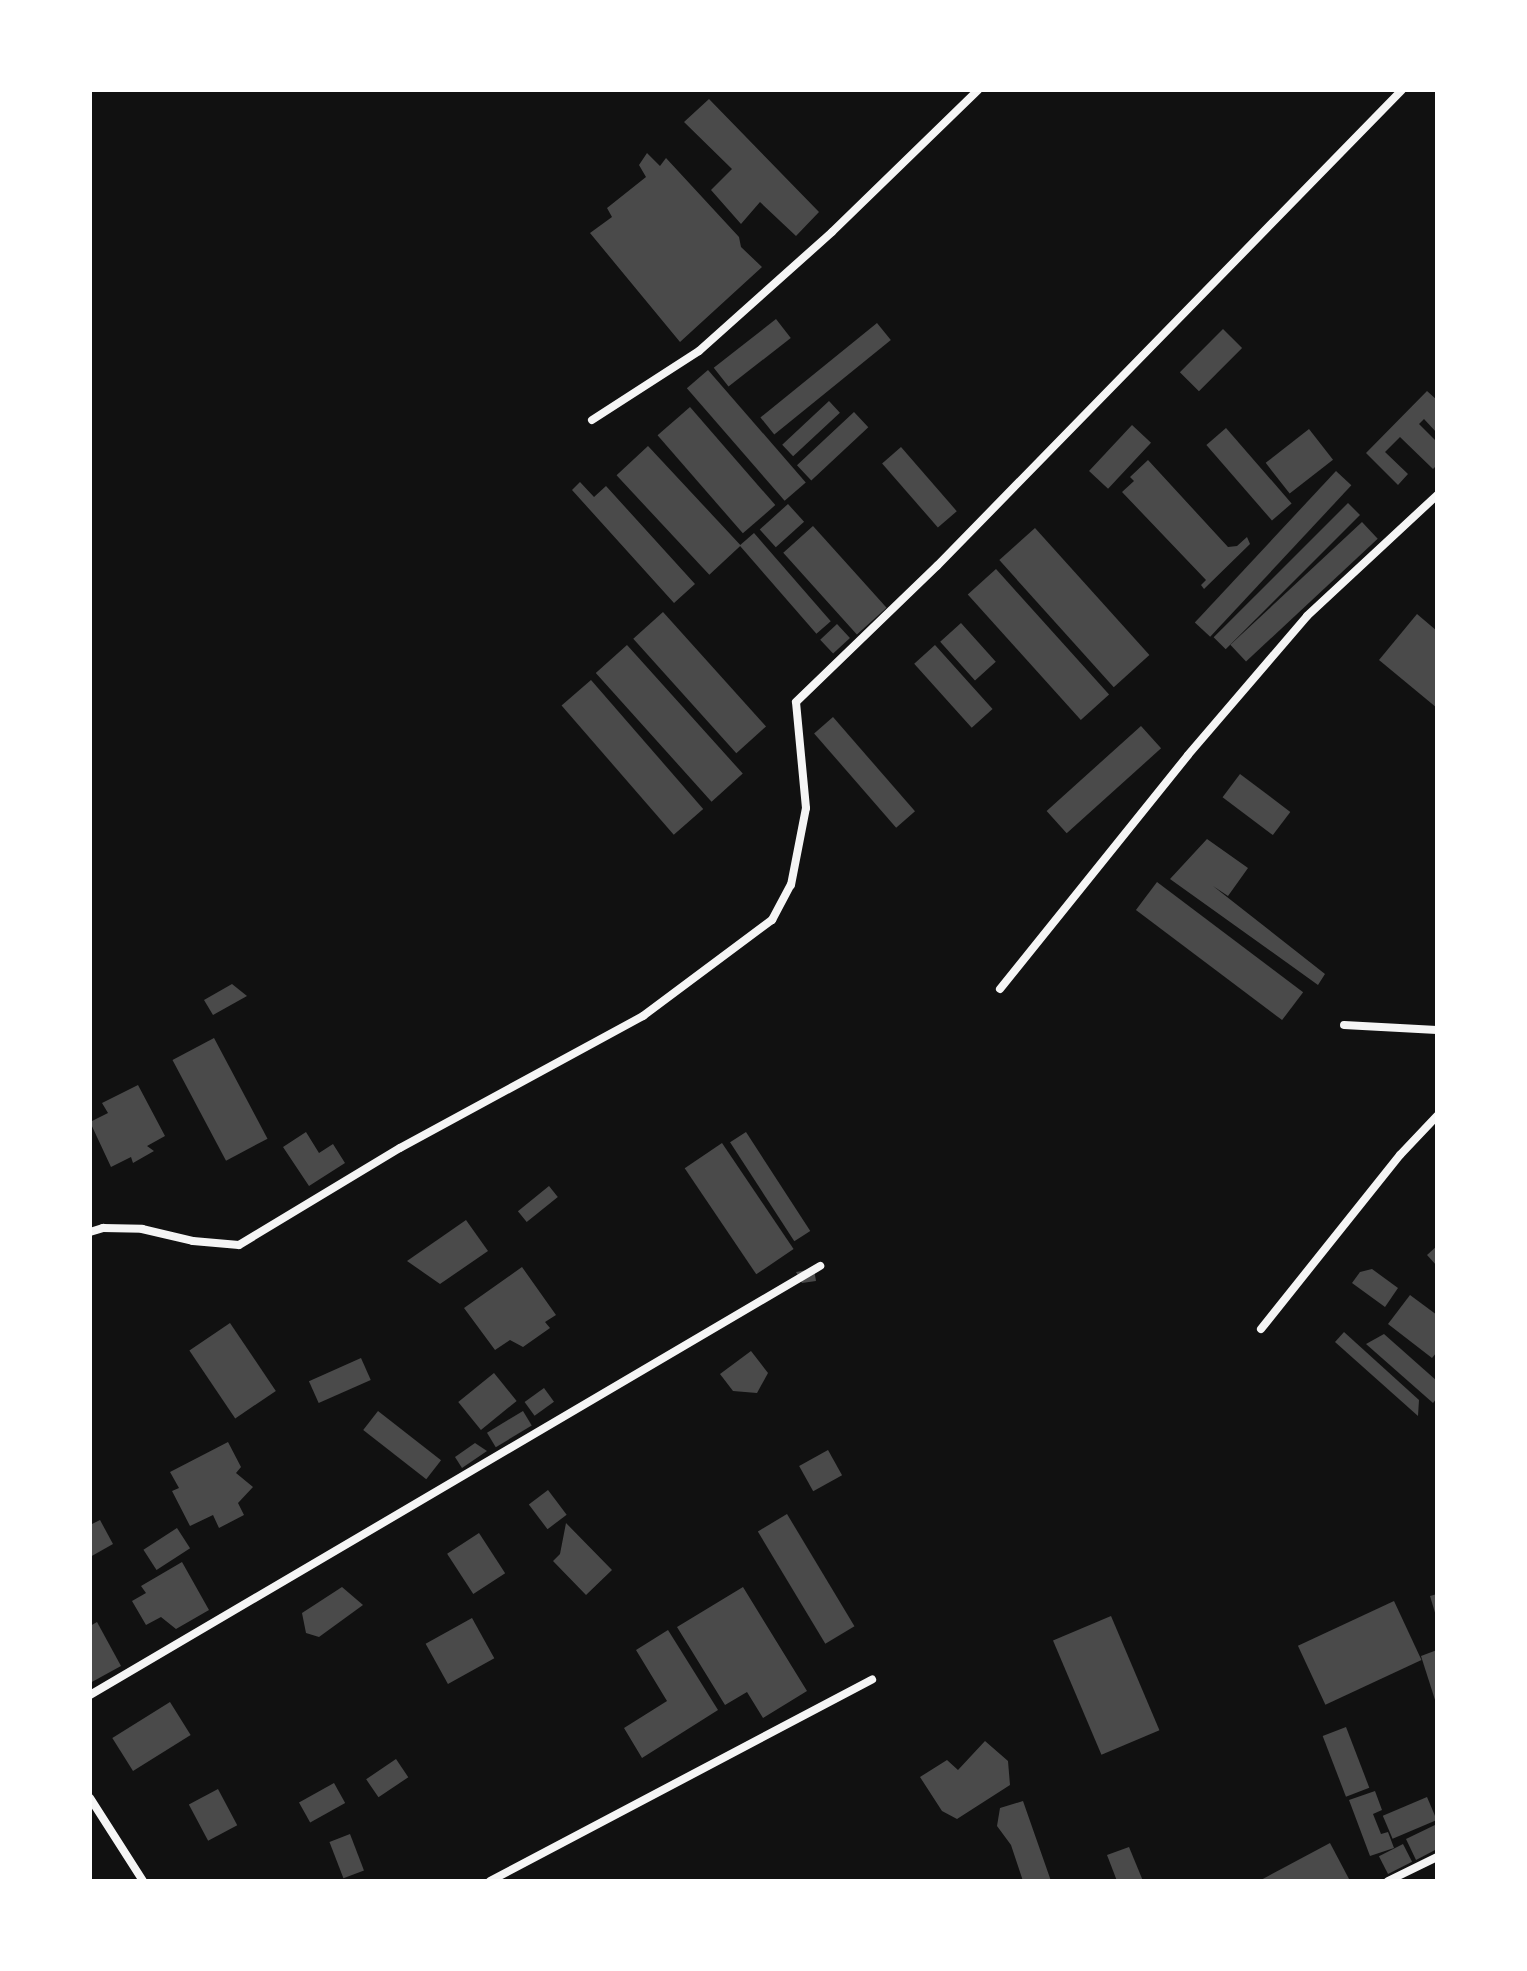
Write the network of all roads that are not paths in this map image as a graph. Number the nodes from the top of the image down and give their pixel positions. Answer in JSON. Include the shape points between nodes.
{"nodes":[{"id":1,"x":978,"y":90,"type":"edge"},
{"id":2,"x":1402,"y":90,"type":"edge"},
{"id":3,"x":592,"y":420,"type":"dead end"},
{"id":4,"x":1437,"y":495,"type":"edge"},
{"id":5,"x":1000,"y":989,"type":"dead end"},
{"id":6,"x":1344,"y":1025,"type":"dead end"},
{"id":7,"x":1437,"y":1030,"type":"edge"},
{"id":8,"x":1437,"y":1116,"type":"edge"},
{"id":9,"x":90,"y":1232,"type":"edge"},
{"id":10,"x":820,"y":1266,"type":"dead end"},
{"id":11,"x":1261,"y":1329,"type":"dead end"},
{"id":12,"x":872,"y":1680,"type":"dead end"},
{"id":13,"x":90,"y":1695,"type":"edge"},
{"id":14,"x":90,"y":1798,"type":"edge"},
{"id":15,"x":1437,"y":1857,"type":"edge"},
{"id":16,"x":143,"y":1881,"type":"edge"},
{"id":17,"x":490,"y":1881,"type":"edge"},
{"id":18,"x":1388,"y":1881,"type":"edge"}],
"edges":[{"from":1,"to":3,"type":"street","via":[[699,351]]},
{"from":2,"to":9,"type":"street","via":[[937,566],[796,702],[806,808],[791,885],[772,920],[643,1016],[400,1148],[239,1245],[142,1229]]},
{"from":4,"to":5,"type":"street","via":[[1307,616]]},
{"from":6,"to":7,"type":"street"},
{"from":8,"to":11,"type":"street"},
{"from":10,"to":13,"type":"street"},
{"from":12,"to":17,"type":"street"},
{"from":14,"to":16,"type":"street"},
{"from":15,"to":18,"type":"street"}]}
